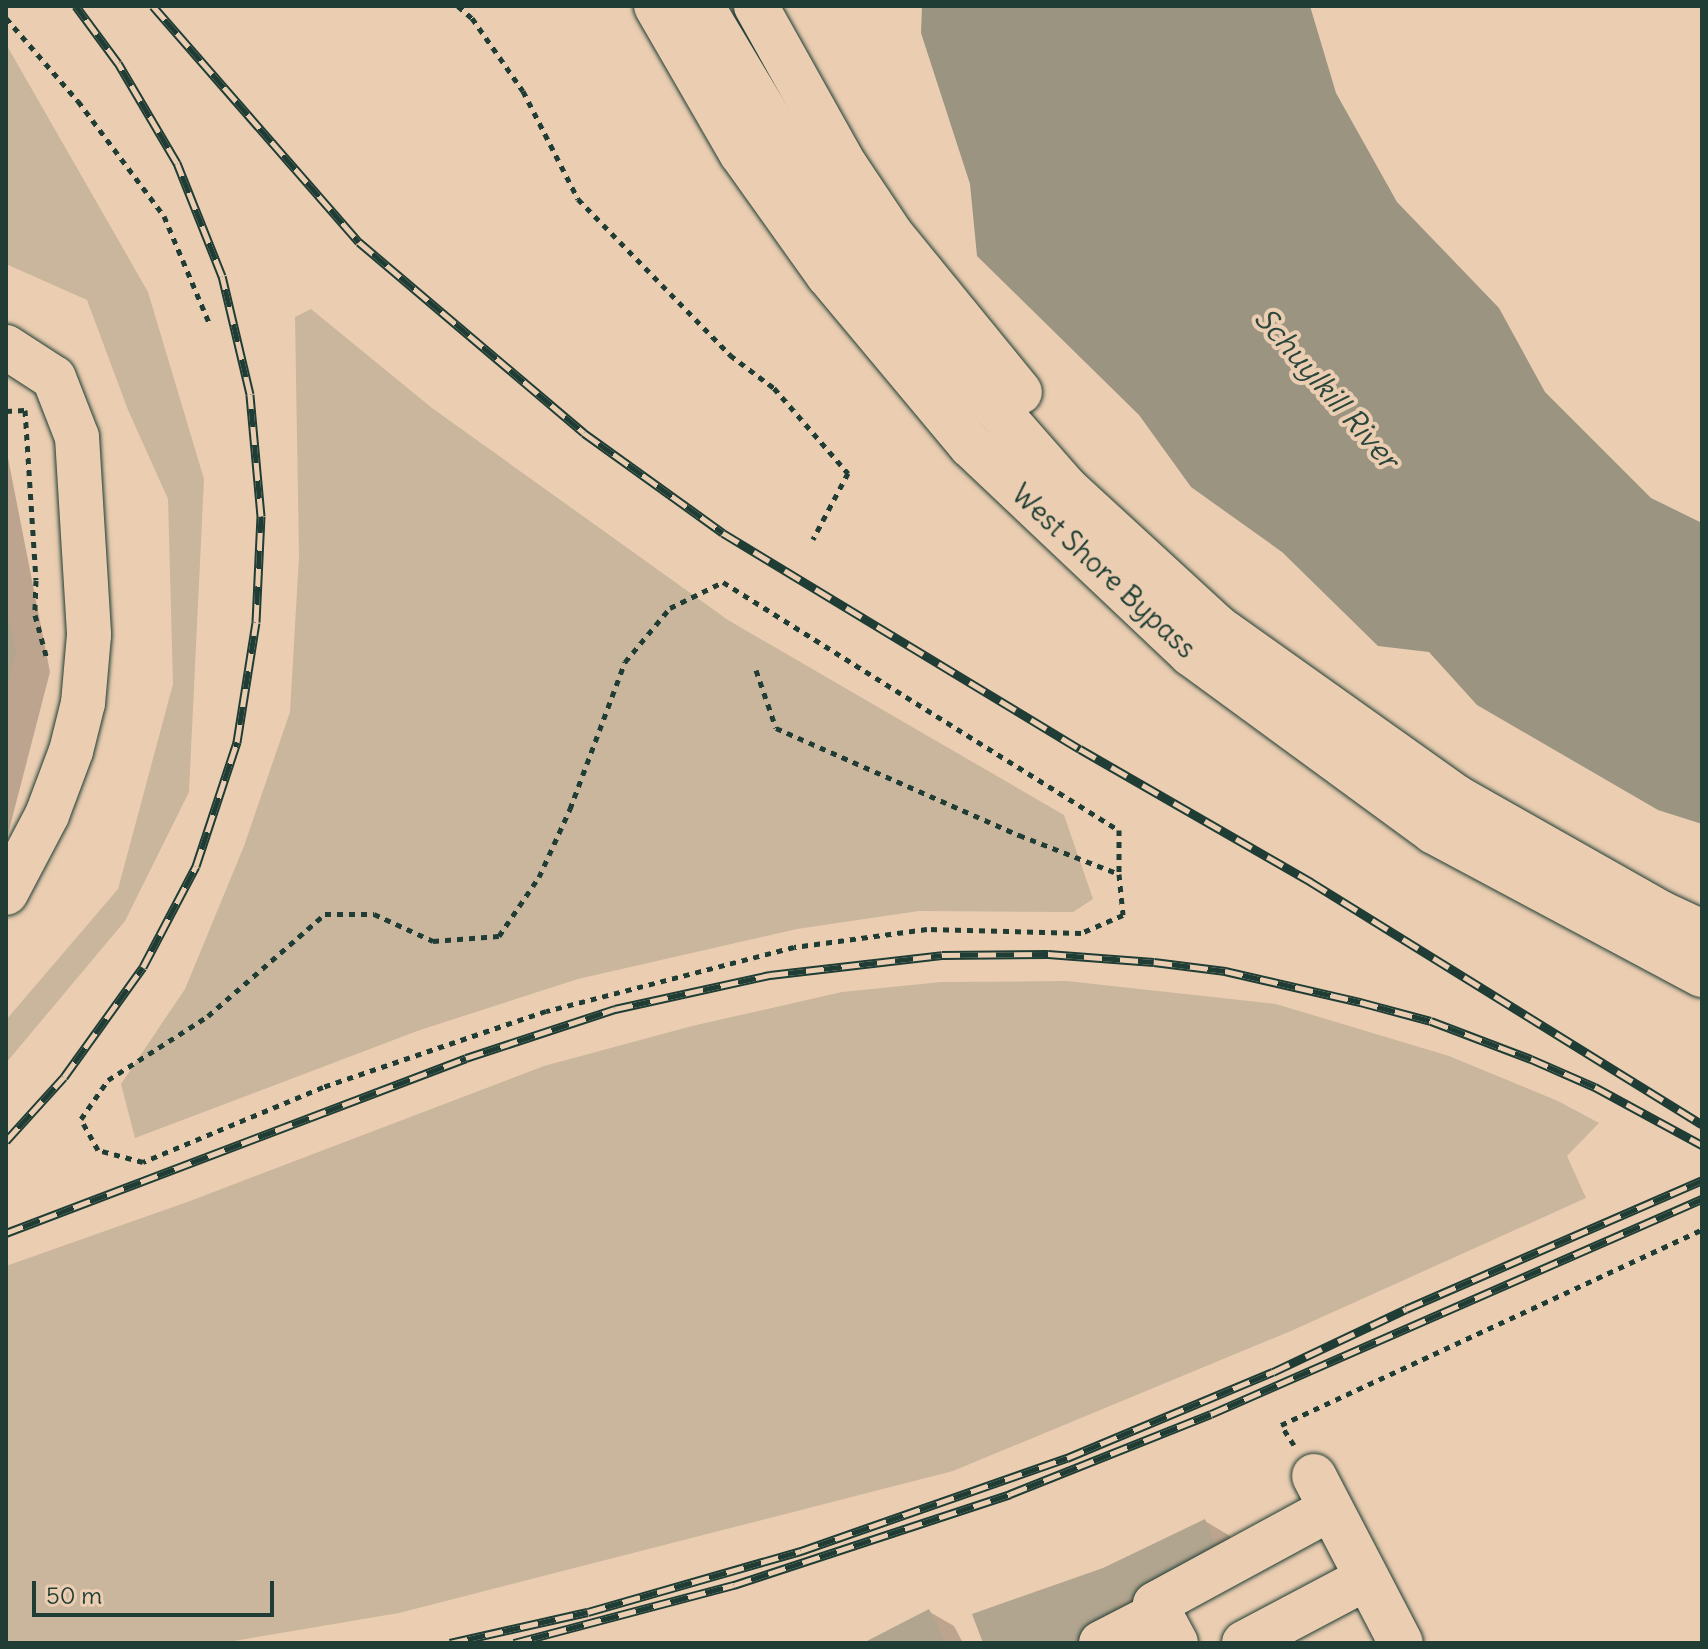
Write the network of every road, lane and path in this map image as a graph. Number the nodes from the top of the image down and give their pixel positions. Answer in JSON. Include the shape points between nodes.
{"nodes":[{"id":1,"x":458,"y":6,"type":"edge"},
{"id":2,"x":628,"y":6,"type":"edge"},
{"id":3,"x":656,"y":6,"type":"edge"},
{"id":4,"x":702,"y":6,"type":"edge"},
{"id":5,"x":756,"y":6,"type":"edge"},
{"id":6,"x":6,"y":18,"type":"edge"},
{"id":7,"x":828,"y":275,"type":"junction"},
{"id":8,"x":210,"y":325,"type":"dead end"},
{"id":9,"x":6,"y":347,"type":"edge"},
{"id":10,"x":6,"y":411,"type":"edge"},
{"id":11,"x":813,"y":539,"type":"dead end"},
{"id":12,"x":1217,"y":627,"type":"junction"},
{"id":13,"x":756,"y":670,"type":"dead end"},
{"id":14,"x":51,"y":673,"type":"dead end"},
{"id":15,"x":1119,"y":874,"type":"junction"},
{"id":16,"x":6,"y":893,"type":"edge"},
{"id":17,"x":1702,"y":932,"type":"edge"},
{"id":18,"x":1702,"y":975,"type":"edge"},
{"id":19,"x":1702,"y":1230,"type":"edge"},
{"id":20,"x":1322,"y":1492,"type":"junction"},
{"id":21,"x":1367,"y":1578,"type":"junction"},
{"id":22,"x":1168,"y":1628,"type":"edge"},
{"id":23,"x":1101,"y":1643,"type":"edge"},
{"id":24,"x":1244,"y":1643,"type":"edge"},
{"id":25,"x":1401,"y":1643,"type":"edge"}],
"edges":[{"from":1,"to":11,"type":"path","via":[[523,91],[578,199],[730,355],[774,388],[848,473]]},
{"from":2,"to":7,"type":"main road","via":[[678,99]]},
{"from":3,"to":7,"type":"main road","name":"West Shore Bypass","via":[[741,153]]},
{"from":4,"to":12,"type":"main road","name":"West Shore Bypass","via":[[782,140],[891,288],[1065,487]]},
{"from":5,"to":12,"type":"main road","via":[[845,165],[891,234]]},
{"from":6,"to":8,"type":"path","via":[[78,101],[164,216]]},
{"from":7,"to":18,"type":"main road","name":"West Shore Bypass","via":[[971,446],[1191,654],[1434,832]]},
{"from":9,"to":16,"type":"main road","via":[[54,378],[77,437],[89,635],[83,703],[71,751],[47,815]]},
{"from":10,"to":14,"type":"path","via":[[25,410],[35,615]]},
{"from":12,"to":17,"type":"main road","name":"West Shore Bypass","via":[[1456,797]]},
{"from":13,"to":15,"type":"path","via":[[776,728]]},
{"from":15,"to":15,"type":"path","via":[[1123,915],[1081,933],[927,929],[794,947],[655,980],[323,1087],[143,1162],[98,1150],[81,1119],[108,1080],[208,1016],[325,914],[374,914],[433,941],[499,936],[539,877],[625,662],[670,608],[723,582],[1119,830]]},
{"from":19,"to":20,"type":"path","via":[[1281,1425]]},
{"from":20,"to":21,"type":"main road"},
{"from":20,"to":22,"type":"main road","via":[[1155,1604]]},
{"from":21,"to":24,"type":"main road"},
{"from":21,"to":25,"type":"main road"},
{"from":22,"to":23,"type":"main road"}]}
